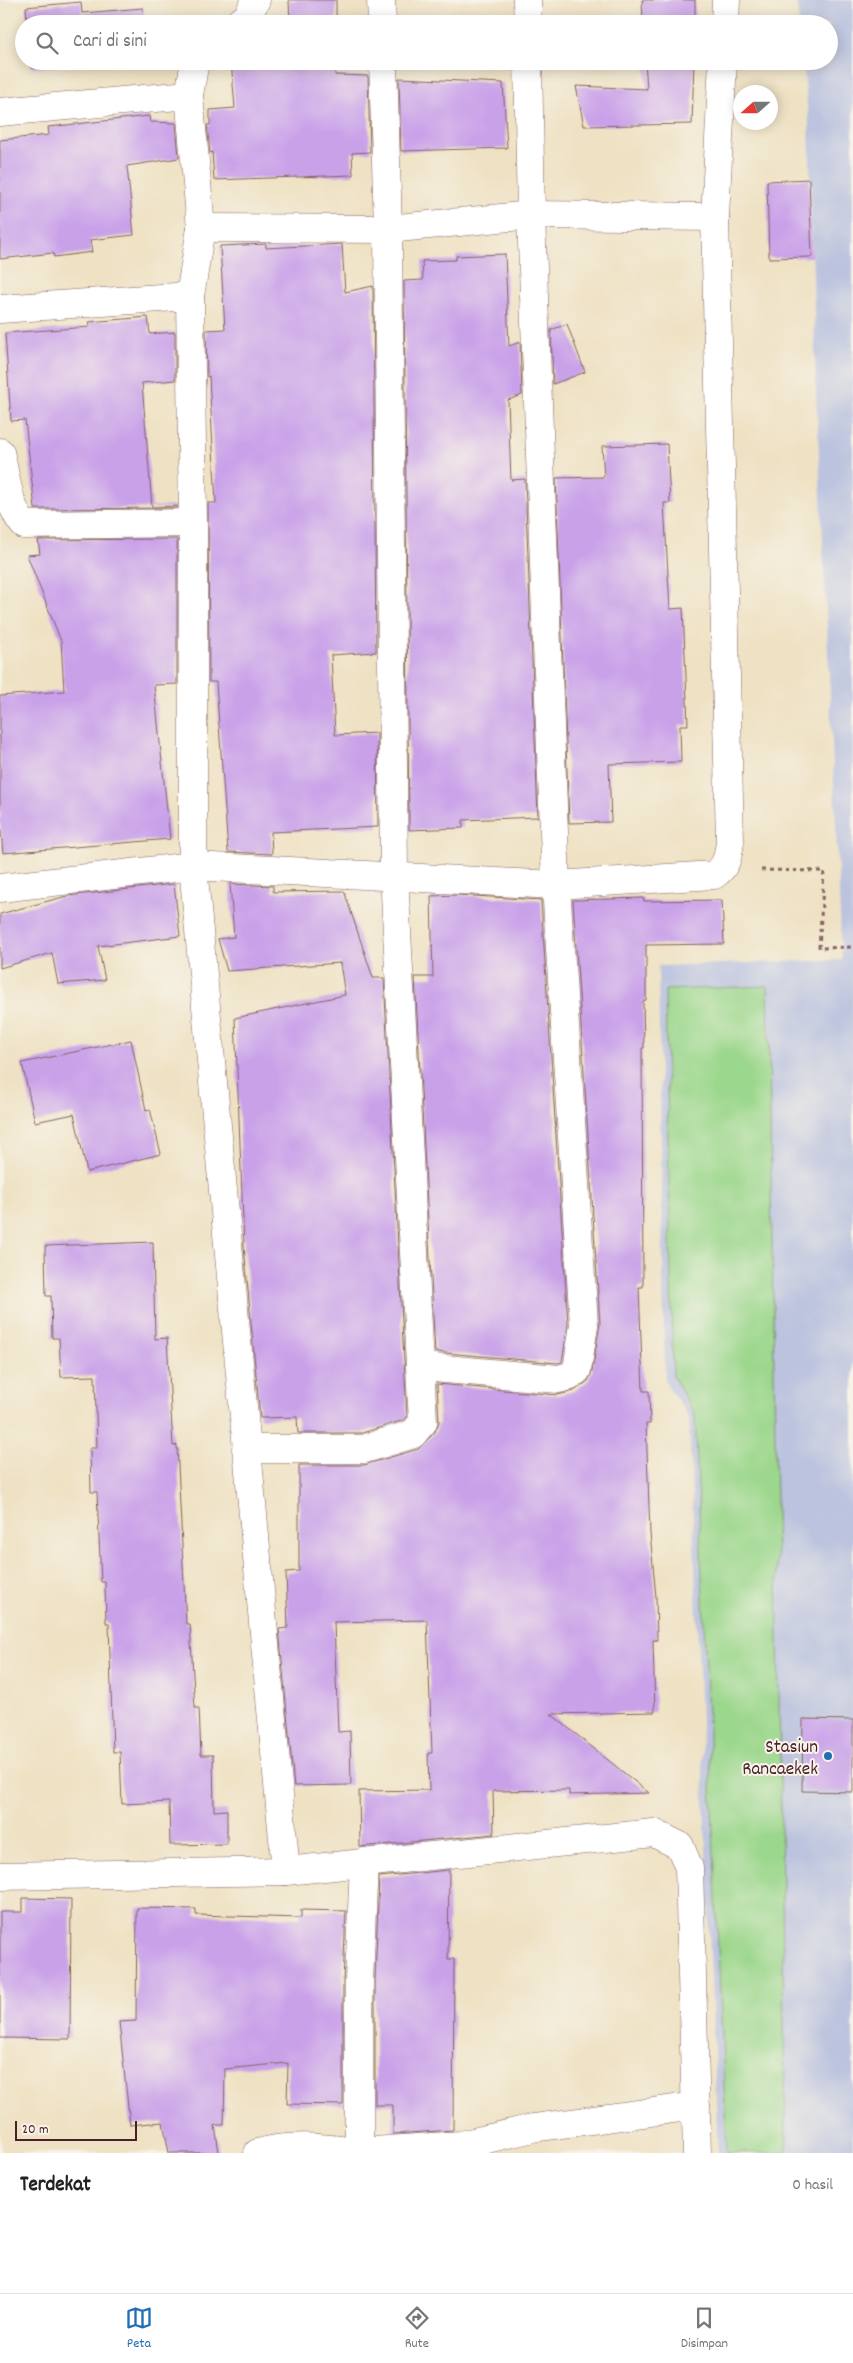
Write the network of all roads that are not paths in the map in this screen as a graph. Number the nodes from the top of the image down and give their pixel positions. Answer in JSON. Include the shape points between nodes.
{"nodes":[{"id":1,"x":256,"y":0,"type":"edge"},
{"id":2,"x":381,"y":0,"type":"edge"},
{"id":3,"x":528,"y":0,"type":"edge"},
{"id":4,"x":726,"y":0,"type":"edge"},
{"id":5,"x":248,"y":15,"type":"edge"},
{"id":6,"x":382,"y":15,"type":"edge"},
{"id":7,"x":528,"y":15,"type":"edge"},
{"id":8,"x":725,"y":15,"type":"edge"},
{"id":9,"x":194,"y":70,"type":"edge"},
{"id":10,"x":383,"y":70,"type":"edge"},
{"id":11,"x":528,"y":70,"type":"edge"},
{"id":12,"x":723,"y":70,"type":"edge"},
{"id":13,"x":189,"y":95,"type":"junction"},
{"id":14,"x":0,"y":112,"type":"edge"},
{"id":15,"x":531,"y":215,"type":"junction"},
{"id":16,"x":715,"y":217,"type":"junction"},
{"id":17,"x":201,"y":228,"type":"junction"},
{"id":18,"x":388,"y":229,"type":"junction"},
{"id":19,"x":190,"y":296,"type":"junction"},
{"id":20,"x":0,"y":308,"type":"edge"},
{"id":21,"x":0,"y":452,"type":"edge"},
{"id":22,"x":194,"y":523,"type":"junction"},
{"id":23,"x":193,"y":866,"type":"junction"},
{"id":24,"x":394,"y":875,"type":"junction"},
{"id":25,"x":556,"y":885,"type":"junction"},
{"id":26,"x":0,"y":888,"type":"edge"},
{"id":27,"x":422,"y":1367,"type":"junction"},
{"id":28,"x":246,"y":1449,"type":"junction"},
{"id":29,"x":364,"y":1862,"type":"junction"},
{"id":30,"x":286,"y":1871,"type":"junction"},
{"id":31,"x":0,"y":1876,"type":"edge"},
{"id":32,"x":696,"y":2106,"type":"junction"},
{"id":33,"x":359,"y":2152,"type":"junction"},
{"id":34,"x":258,"y":2153,"type":"edge"},
{"id":35,"x":697,"y":2153,"type":"edge"}],
"edges":[{"from":1,"to":5,"type":"street"},
{"from":2,"to":6,"type":"street"},
{"from":3,"to":7,"type":"street"},
{"from":4,"to":8,"type":"street"},
{"from":9,"to":13,"type":"street"},
{"from":10,"to":18,"type":"street"},
{"from":11,"to":15,"type":"street"},
{"from":12,"to":16,"type":"street"},
{"from":13,"to":14,"type":"street"},
{"from":13,"to":17,"type":"street"},
{"from":15,"to":16,"type":"street"},
{"from":15,"to":18,"type":"street"},
{"from":15,"to":25,"type":"street"},
{"from":16,"to":25,"type":"street","via":[[728,859],[722,870],[714,875]]},
{"from":17,"to":18,"type":"street"},
{"from":17,"to":19,"type":"street"},
{"from":18,"to":24,"type":"street"},
{"from":19,"to":20,"type":"street"},
{"from":19,"to":22,"type":"street"},
{"from":21,"to":22,"type":"street","via":[[17,518],[24,525]]},
{"from":22,"to":23,"type":"street"},
{"from":23,"to":24,"type":"street"},
{"from":23,"to":26,"type":"street"},
{"from":23,"to":28,"type":"street"},
{"from":24,"to":25,"type":"street"},
{"from":24,"to":27,"type":"street"},
{"from":25,"to":27,"type":"street","via":[[584,1324],[577,1370],[560,1379]]},
{"from":27,"to":28,"type":"street","via":[[424,1422],[413,1434],[364,1449]]},
{"from":28,"to":30,"type":"street"},
{"from":29,"to":30,"type":"street"},
{"from":29,"to":32,"type":"street","via":[[654,1833],[680,1846],[689,1868]]},
{"from":29,"to":33,"type":"street","via":[[359,1981]]},
{"from":30,"to":31,"type":"street"},
{"from":32,"to":33,"type":"street","via":[[534,2128],[461,2145]]},
{"from":32,"to":35,"type":"street"},
{"from":33,"to":34,"type":"street","via":[[304,2146],[273,2148]]}]}
